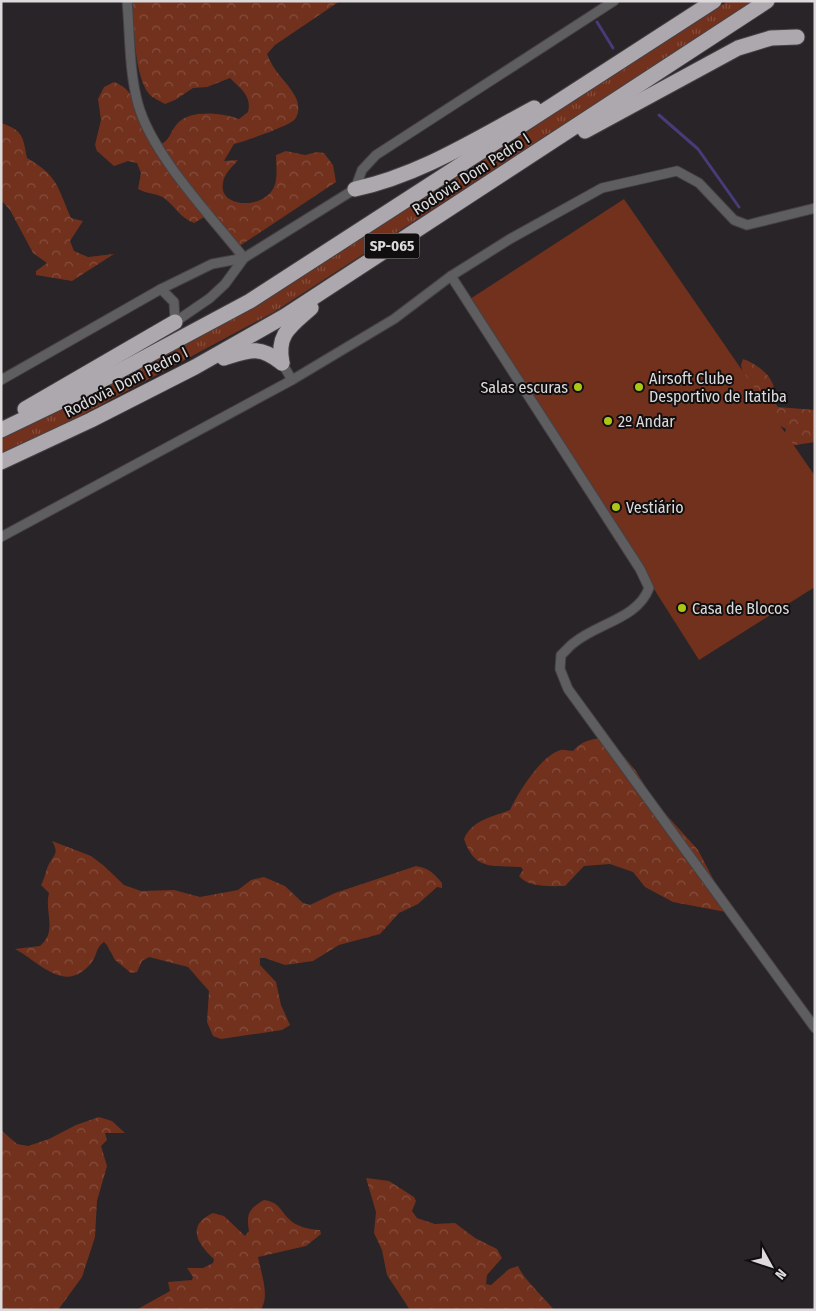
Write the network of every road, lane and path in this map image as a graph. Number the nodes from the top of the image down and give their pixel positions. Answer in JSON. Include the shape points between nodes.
{"nodes":[{"id":1,"x":127,"y":1,"type":"edge"},
{"id":2,"x":614,"y":1,"type":"edge"},
{"id":3,"x":714,"y":1,"type":"edge"},
{"id":4,"x":766,"y":1,"type":"edge"},
{"id":5,"x":797,"y":37,"type":"dead end"},
{"id":6,"x":633,"y":55,"type":"junction"},
{"id":7,"x":355,"y":189,"type":"junction"},
{"id":8,"x":477,"y":192,"type":"junction"},
{"id":9,"x":815,"y":208,"type":"edge"},
{"id":10,"x":244,"y":258,"type":"junction"},
{"id":11,"x":353,"y":271,"type":"junction"},
{"id":12,"x":451,"y":276,"type":"junction"},
{"id":13,"x":161,"y":289,"type":"junction"},
{"id":14,"x":175,"y":322,"type":"junction"},
{"id":15,"x":282,"y":364,"type":"junction"},
{"id":16,"x":195,"y":367,"type":"junction"},
{"id":17,"x":1,"y":380,"type":"edge"},
{"id":18,"x":292,"y":380,"type":"junction"},
{"id":19,"x":1,"y":422,"type":"edge"},
{"id":20,"x":1,"y":430,"type":"edge"},
{"id":21,"x":1,"y":462,"type":"edge"},
{"id":22,"x":1,"y":538,"type":"edge"},
{"id":23,"x":815,"y":1028,"type":"edge"}],
"edges":[{"from":1,"to":10,"type":"street","via":[[133,79],[138,105],[148,129],[161,152]]},
{"from":2,"to":7,"type":"street","via":[[376,154],[362,170]]},
{"from":3,"to":6,"type":"highway","name":"Rodovia Dom Pedro I","number":"SP-065"},
{"from":4,"to":8,"type":"highway","name":"Rodovia Dom Pedro I","number":"SP-065"},
{"from":5,"to":8,"type":"highway","via":[[755,41],[716,58]]},
{"from":6,"to":7,"type":"highway","via":[[430,164],[384,182]]},
{"from":6,"to":20,"type":"highway","name":"Rodovia Dom Pedro I","number":"SP-065","via":[[250,301],[82,391]]},
{"from":7,"to":10,"type":"street"},
{"from":8,"to":11,"type":"highway","name":"Rodovia Dom Pedro I","number":"SP-065"},
{"from":9,"to":12,"type":"street","via":[[747,225],[734,220],[699,183],[677,171],[657,174],[602,188]]},
{"from":10,"to":13,"type":"street","via":[[212,264]]},
{"from":10,"to":14,"type":"street","via":[[225,284]]},
{"from":11,"to":15,"type":"highway","via":[[288,329],[280,342]]},
{"from":11,"to":16,"type":"highway","name":"Rodovia Dom Pedro I","number":"SP-065","via":[[285,316]]},
{"from":12,"to":18,"type":"street","via":[[394,319]]},
{"from":12,"to":23,"type":"street","via":[[640,569],[649,588],[644,600],[632,610],[576,641],[561,655],[560,669],[568,689]]},
{"from":13,"to":14,"type":"street","via":[[174,302]]},
{"from":13,"to":17,"type":"street"},
{"from":14,"to":19,"type":"highway"},
{"from":15,"to":16,"type":"highway","via":[[263,350],[250,350]]},
{"from":15,"to":18,"type":"street"},
{"from":16,"to":21,"type":"highway","name":"Rodovia Dom Pedro I","number":"SP-065"},
{"from":18,"to":22,"type":"street"}]}
